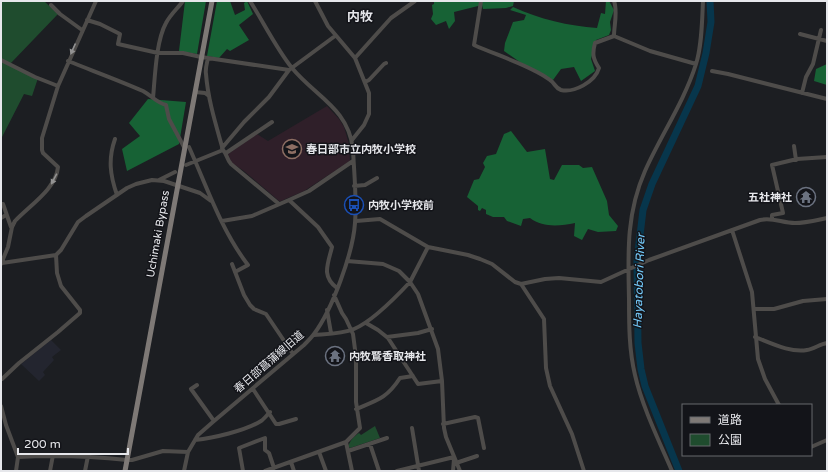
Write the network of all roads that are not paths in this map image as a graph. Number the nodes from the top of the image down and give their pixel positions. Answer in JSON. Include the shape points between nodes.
{"nodes":[{"id":1,"x":96,"y":1,"type":"edge"},
{"id":2,"x":183,"y":1,"type":"edge"},
{"id":3,"x":212,"y":1,"type":"edge"},
{"id":4,"x":250,"y":1,"type":"edge"},
{"id":5,"x":315,"y":1,"type":"edge"},
{"id":6,"x":415,"y":1,"type":"edge"},
{"id":7,"x":481,"y":1,"type":"edge"},
{"id":8,"x":614,"y":1,"type":"edge"},
{"id":9,"x":703,"y":1,"type":"edge"},
{"id":10,"x":51,"y":5,"type":"dead end"},
{"id":11,"x":87,"y":20,"type":"junction"},
{"id":12,"x":82,"y":30,"type":"junction"},
{"id":13,"x":821,"y":30,"type":"dead end"},
{"id":14,"x":800,"y":34,"type":"dead end"},
{"id":15,"x":335,"y":36,"type":"junction"},
{"id":16,"x":614,"y":36,"type":"junction"},
{"id":17,"x":819,"y":39,"type":"junction"},
{"id":18,"x":827,"y":41,"type":"edge"},
{"id":19,"x":158,"y":53,"type":"junction"},
{"id":20,"x":201,"y":57,"type":"junction"},
{"id":21,"x":208,"y":58,"type":"junction"},
{"id":22,"x":355,"y":58,"type":"junction"},
{"id":23,"x":1,"y":60,"type":"edge"},
{"id":24,"x":68,"y":61,"type":"junction"},
{"id":25,"x":386,"y":63,"type":"dead end"},
{"id":26,"x":696,"y":64,"type":"junction"},
{"id":27,"x":291,"y":69,"type":"junction"},
{"id":28,"x":712,"y":71,"type":"dead end"},
{"id":29,"x":365,"y":82,"type":"junction"},
{"id":30,"x":58,"y":86,"type":"junction"},
{"id":31,"x":195,"y":92,"type":"junction"},
{"id":32,"x":802,"y":93,"type":"junction"},
{"id":33,"x":210,"y":97,"type":"junction"},
{"id":34,"x":152,"y":98,"type":"junction"},
{"id":35,"x":827,"y":99,"type":"edge"},
{"id":36,"x":272,"y":122,"type":"dead end"},
{"id":37,"x":115,"y":140,"type":"dead end"},
{"id":38,"x":352,"y":140,"type":"junction"},
{"id":39,"x":794,"y":146,"type":"dead end"},
{"id":40,"x":186,"y":147,"type":"junction"},
{"id":41,"x":224,"y":150,"type":"junction"},
{"id":42,"x":827,"y":157,"type":"edge"},
{"id":43,"x":796,"y":160,"type":"junction"},
{"id":44,"x":195,"y":161,"type":"junction"},
{"id":45,"x":353,"y":161,"type":"junction"},
{"id":46,"x":186,"y":165,"type":"dead end"},
{"id":47,"x":175,"y":172,"type":"dead end"},
{"id":48,"x":377,"y":178,"type":"dead end"},
{"id":49,"x":159,"y":180,"type":"junction"},
{"id":50,"x":178,"y":185,"type":"junction"},
{"id":51,"x":354,"y":186,"type":"junction"},
{"id":52,"x":116,"y":195,"type":"junction"},
{"id":53,"x":289,"y":200,"type":"junction"},
{"id":54,"x":211,"y":201,"type":"junction"},
{"id":55,"x":3,"y":204,"type":"dead end"},
{"id":56,"x":279,"y":204,"type":"junction"},
{"id":57,"x":6,"y":215,"type":"junction"},
{"id":58,"x":1,"y":218,"type":"edge"},
{"id":59,"x":772,"y":218,"type":"junction"},
{"id":60,"x":827,"y":218,"type":"edge"},
{"id":61,"x":222,"y":221,"type":"junction"},
{"id":62,"x":356,"y":221,"type":"junction"},
{"id":63,"x":12,"y":227,"type":"junction"},
{"id":64,"x":732,"y":230,"type":"junction"},
{"id":65,"x":428,"y":247,"type":"junction"},
{"id":66,"x":56,"y":255,"type":"junction"},
{"id":67,"x":347,"y":261,"type":"junction"},
{"id":68,"x":1,"y":264,"type":"edge"},
{"id":69,"x":232,"y":264,"type":"dead end"},
{"id":70,"x":629,"y":270,"type":"junction"},
{"id":71,"x":235,"y":272,"type":"junction"},
{"id":72,"x":410,"y":282,"type":"junction"},
{"id":73,"x":521,"y":284,"type":"junction"},
{"id":74,"x":337,"y":288,"type":"junction"},
{"id":75,"x":334,"y":295,"type":"junction"},
{"id":76,"x":827,"y":299,"type":"edge"},
{"id":77,"x":754,"y":309,"type":"junction"},
{"id":78,"x":327,"y":310,"type":"junction"},
{"id":79,"x":366,"y":323,"type":"junction"},
{"id":80,"x":432,"y":329,"type":"junction"},
{"id":81,"x":352,"y":330,"type":"junction"},
{"id":82,"x":332,"y":333,"type":"junction"},
{"id":83,"x":314,"y":334,"type":"junction"},
{"id":84,"x":387,"y":337,"type":"junction"},
{"id":85,"x":755,"y":338,"type":"junction"},
{"id":86,"x":827,"y":343,"type":"edge"},
{"id":87,"x":294,"y":354,"type":"junction"},
{"id":88,"x":413,"y":376,"type":"junction"},
{"id":89,"x":1,"y":378,"type":"edge"},
{"id":90,"x":442,"y":382,"type":"junction"},
{"id":91,"x":1,"y":384,"type":"edge"},
{"id":92,"x":197,"y":385,"type":"dead end"},
{"id":93,"x":253,"y":389,"type":"junction"},
{"id":94,"x":778,"y":404,"type":"edge"},
{"id":95,"x":1,"y":406,"type":"edge"},
{"id":96,"x":356,"y":409,"type":"junction"},
{"id":97,"x":270,"y":412,"type":"junction"},
{"id":98,"x":296,"y":419,"type":"dead end"},
{"id":99,"x":214,"y":421,"type":"junction"},
{"id":100,"x":443,"y":424,"type":"junction"},
{"id":101,"x":6,"y":425,"type":"junction"},
{"id":102,"x":1,"y":426,"type":"edge"},
{"id":103,"x":412,"y":428,"type":"dead end"},
{"id":104,"x":387,"y":438,"type":"dead end"},
{"id":105,"x":195,"y":440,"type":"junction"},
{"id":106,"x":827,"y":440,"type":"edge"},
{"id":107,"x":346,"y":442,"type":"junction"},
{"id":108,"x":370,"y":444,"type":"junction"},
{"id":109,"x":812,"y":447,"type":"edge"},
{"id":110,"x":484,"y":448,"type":"dead end"},
{"id":111,"x":348,"y":451,"type":"junction"},
{"id":112,"x":188,"y":452,"type":"junction"},
{"id":113,"x":319,"y":452,"type":"junction"},
{"id":114,"x":53,"y":455,"type":"junction"},
{"id":115,"x":88,"y":456,"type":"junction"},
{"id":116,"x":477,"y":456,"type":"dead end"},
{"id":117,"x":18,"y":457,"type":"junction"},
{"id":118,"x":454,"y":457,"type":"junction"},
{"id":119,"x":127,"y":460,"type":"junction"},
{"id":120,"x":290,"y":462,"type":"junction"},
{"id":121,"x":456,"y":463,"type":"junction"},
{"id":122,"x":274,"y":468,"type":"junction"},
{"id":123,"x":418,"y":469,"type":"edge"},
{"id":124,"x":16,"y":471,"type":"edge"},
{"id":125,"x":50,"y":471,"type":"edge"},
{"id":126,"x":86,"y":471,"type":"edge"},
{"id":127,"x":125,"y":471,"type":"edge"},
{"id":128,"x":184,"y":471,"type":"edge"},
{"id":129,"x":243,"y":471,"type":"edge"},
{"id":130,"x":265,"y":471,"type":"edge"},
{"id":131,"x":294,"y":471,"type":"edge"},
{"id":132,"x":326,"y":471,"type":"edge"},
{"id":133,"x":352,"y":471,"type":"edge"},
{"id":134,"x":379,"y":471,"type":"edge"},
{"id":135,"x":397,"y":471,"type":"edge"},
{"id":136,"x":453,"y":471,"type":"edge"},
{"id":137,"x":460,"y":471,"type":"edge"},
{"id":138,"x":584,"y":471,"type":"edge"},
{"id":139,"x":672,"y":471,"type":"edge"}],
"edges":[{"from":1,"to":11,"type":"street"},
{"from":2,"to":19,"type":"street","via":[[165,25]]},
{"from":3,"to":20,"type":"main road","name":"Uchimaki Bypass"},
{"from":4,"to":27,"type":"street","name":"春日部菖蒲線旧道"},
{"from":5,"to":15,"type":"street"},
{"from":6,"to":22,"type":"street","via":[[391,18]]},
{"from":7,"to":16,"type":"street","via":[[474,45],[536,72],[563,90],[580,87],[592,79],[599,68],[592,54],[595,43]]},
{"from":8,"to":16,"type":"street"},
{"from":9,"to":26,"type":"street"},
{"from":10,"to":12,"type":"street"},
{"from":11,"to":12,"type":"street"},
{"from":11,"to":19,"type":"street","via":[[120,34],[118,44]]},
{"from":12,"to":24,"type":"street","one_way":true},
{"from":13,"to":17,"type":"street"},
{"from":14,"to":17,"type":"street"},
{"from":15,"to":22,"type":"street"},
{"from":15,"to":27,"type":"street"},
{"from":16,"to":26,"type":"street","via":[[650,51]]},
{"from":17,"to":18,"type":"street"},
{"from":17,"to":32,"type":"street"},
{"from":19,"to":20,"type":"street","via":[[183,53]]},
{"from":19,"to":34,"type":"street"},
{"from":20,"to":21,"type":"street"},
{"from":20,"to":31,"type":"main road","name":"Uchimaki Bypass"},
{"from":21,"to":27,"type":"street"},
{"from":21,"to":33,"type":"street","via":[[205,72]]},
{"from":22,"to":29,"type":"street"},
{"from":23,"to":30,"type":"street"},
{"from":24,"to":30,"type":"street"},
{"from":24,"to":34,"type":"street"},
{"from":25,"to":29,"type":"street"},
{"from":26,"to":70,"type":"street","via":[[638,190],[629,228]]},
{"from":27,"to":38,"type":"street","name":"春日部菖蒲線旧道","via":[[341,117]]},
{"from":27,"to":41,"type":"street","via":[[269,97],[244,122]]},
{"from":28,"to":32,"type":"street"},
{"from":29,"to":38,"type":"street","via":[[369,93],[369,114]]},
{"from":30,"to":63,"type":"street","one_way":true,"via":[[41,146],[43,153],[58,167],[58,174],[54,183],[25,210]]},
{"from":31,"to":33,"type":"street","via":[[205,93]]},
{"from":31,"to":40,"type":"main road","name":"Uchimaki Bypass"},
{"from":32,"to":35,"type":"street"},
{"from":33,"to":41,"type":"street","via":[[216,129]]},
{"from":34,"to":40,"type":"street","via":[[159,104],[166,105],[169,119]]},
{"from":36,"to":41,"type":"street"},
{"from":37,"to":52,"type":"street","via":[[110,156],[110,174]]},
{"from":38,"to":45,"type":"street","name":"春日部菖蒲線旧道"},
{"from":39,"to":43,"type":"street"},
{"from":40,"to":44,"type":"street"},
{"from":40,"to":50,"type":"main road","name":"Uchimaki Bypass"},
{"from":41,"to":44,"type":"street"},
{"from":41,"to":56,"type":"street","via":[[231,164]]},
{"from":42,"to":43,"type":"street"},
{"from":43,"to":59,"type":"street","via":[[772,165],[783,213],[772,215]]},
{"from":44,"to":46,"type":"street"},
{"from":44,"to":54,"type":"street"},
{"from":45,"to":51,"type":"street","name":"春日部菖蒲線旧道"},
{"from":45,"to":53,"type":"street","via":[[313,188]]},
{"from":47,"to":49,"type":"street"},
{"from":48,"to":51,"type":"street","via":[[365,185]]},
{"from":49,"to":50,"type":"street"},
{"from":49,"to":52,"type":"street","via":[[136,184]]},
{"from":50,"to":54,"type":"street","via":[[200,193]]},
{"from":50,"to":119,"type":"main road","name":"Uchimaki Bypass"},
{"from":51,"to":62,"type":"street","name":"春日部菖蒲線旧道"},
{"from":52,"to":66,"type":"street","via":[[78,222]]},
{"from":53,"to":56,"type":"street"},
{"from":53,"to":74,"type":"street","via":[[318,227],[332,247],[326,273],[330,283]]},
{"from":54,"to":61,"type":"street"},
{"from":55,"to":57,"type":"street"},
{"from":56,"to":61,"type":"street","via":[[252,216]]},
{"from":57,"to":58,"type":"street"},
{"from":57,"to":63,"type":"street"},
{"from":59,"to":60,"type":"street","via":[[796,223]]},
{"from":59,"to":64,"type":"street"},
{"from":61,"to":71,"type":"street","via":[[248,265]]},
{"from":62,"to":65,"type":"street","via":[[380,219]]},
{"from":62,"to":67,"type":"street","name":"春日部菖蒲線旧道"},
{"from":63,"to":68,"type":"street"},
{"from":64,"to":70,"type":"street","via":[[649,260]]},
{"from":64,"to":77,"type":"street","via":[[750,282]]},
{"from":65,"to":72,"type":"street"},
{"from":65,"to":73,"type":"street","via":[[480,259]]},
{"from":66,"to":68,"type":"street"},
{"from":66,"to":89,"type":"street","via":[[62,286],[80,313],[3,379]]},
{"from":67,"to":72,"type":"street","via":[[383,264],[399,271]]},
{"from":67,"to":74,"type":"street","name":"春日部菖蒲線旧道"},
{"from":69,"to":71,"type":"street"},
{"from":70,"to":73,"type":"street","via":[[601,282],[559,278]]},
{"from":70,"to":139,"type":"street","via":[[629,336],[634,374]]},
{"from":71,"to":87,"type":"street","via":[[250,305],[266,314]]},
{"from":72,"to":79,"type":"street"},
{"from":72,"to":80,"type":"street","via":[[418,294]]},
{"from":73,"to":138,"type":"street","via":[[544,319],[546,368],[550,386],[572,434]]},
{"from":74,"to":75,"type":"street","name":"春日部菖蒲線旧道"},
{"from":75,"to":78,"type":"street","name":"春日部菖蒲線旧道"},
{"from":75,"to":81,"type":"street"},
{"from":76,"to":77,"type":"street","via":[[774,309]]},
{"from":77,"to":85,"type":"street"},
{"from":78,"to":82,"type":"street"},
{"from":78,"to":83,"type":"street","name":"春日部菖蒲線旧道"},
{"from":79,"to":81,"type":"street"},
{"from":79,"to":84,"type":"street"},
{"from":80,"to":84,"type":"street"},
{"from":80,"to":90,"type":"street","via":[[438,349]]},
{"from":81,"to":82,"type":"street"},
{"from":81,"to":96,"type":"street","via":[[356,356]]},
{"from":82,"to":83,"type":"street"},
{"from":83,"to":87,"type":"street","name":"春日部菖蒲線旧道"},
{"from":84,"to":88,"type":"street"},
{"from":85,"to":86,"type":"street","via":[[795,350],[810,350]]},
{"from":85,"to":94,"type":"street","via":[[762,373]]},
{"from":87,"to":93,"type":"street","name":"春日部菖蒲線旧道"},
{"from":88,"to":90,"type":"street","via":[[418,384]]},
{"from":88,"to":96,"type":"street","via":[[400,378],[392,390],[382,398]]},
{"from":89,"to":91,"type":"street"},
{"from":90,"to":100,"type":"street"},
{"from":92,"to":99,"type":"street","via":[[191,389]]},
{"from":93,"to":97,"type":"street"},
{"from":93,"to":99,"type":"street","name":"春日部菖蒲線旧道"},
{"from":95,"to":101,"type":"street"},
{"from":96,"to":107,"type":"street","via":[[360,428]]},
{"from":97,"to":98,"type":"street","via":[[276,424]]},
{"from":97,"to":105,"type":"street","via":[[261,421],[237,431]]},
{"from":99,"to":105,"type":"street","name":"春日部菖蒲線旧道"},
{"from":100,"to":110,"type":"street","via":[[478,418]]},
{"from":100,"to":118,"type":"street"},
{"from":101,"to":102,"type":"street"},
{"from":101,"to":117,"type":"street"},
{"from":103,"to":123,"type":"street"},
{"from":104,"to":108,"type":"street"},
{"from":105,"to":112,"type":"street","name":"春日部菖蒲線旧道"},
{"from":106,"to":109,"type":"street"},
{"from":107,"to":111,"type":"street"},
{"from":107,"to":113,"type":"street"},
{"from":108,"to":111,"type":"street"},
{"from":108,"to":134,"type":"street"},
{"from":111,"to":133,"type":"street"},
{"from":112,"to":119,"type":"street","via":[[163,451]]},
{"from":112,"to":128,"type":"street","name":"春日部菖蒲線旧道"},
{"from":113,"to":120,"type":"street"},
{"from":113,"to":132,"type":"street"},
{"from":114,"to":115,"type":"street"},
{"from":114,"to":117,"type":"street"},
{"from":114,"to":125,"type":"street"},
{"from":115,"to":119,"type":"street"},
{"from":115,"to":126,"type":"street"},
{"from":116,"to":121,"type":"street"},
{"from":117,"to":124,"type":"street"},
{"from":118,"to":121,"type":"street"},
{"from":118,"to":123,"type":"street"},
{"from":118,"to":136,"type":"street"},
{"from":119,"to":127,"type":"main road","name":"Uchimaki Bypass"},
{"from":120,"to":122,"type":"street"},
{"from":120,"to":131,"type":"street"},
{"from":121,"to":137,"type":"street"},
{"from":122,"to":129,"type":"street","via":[[265,450],[265,438],[239,448]]},
{"from":122,"to":130,"type":"street"},
{"from":123,"to":135,"type":"street"}]}
